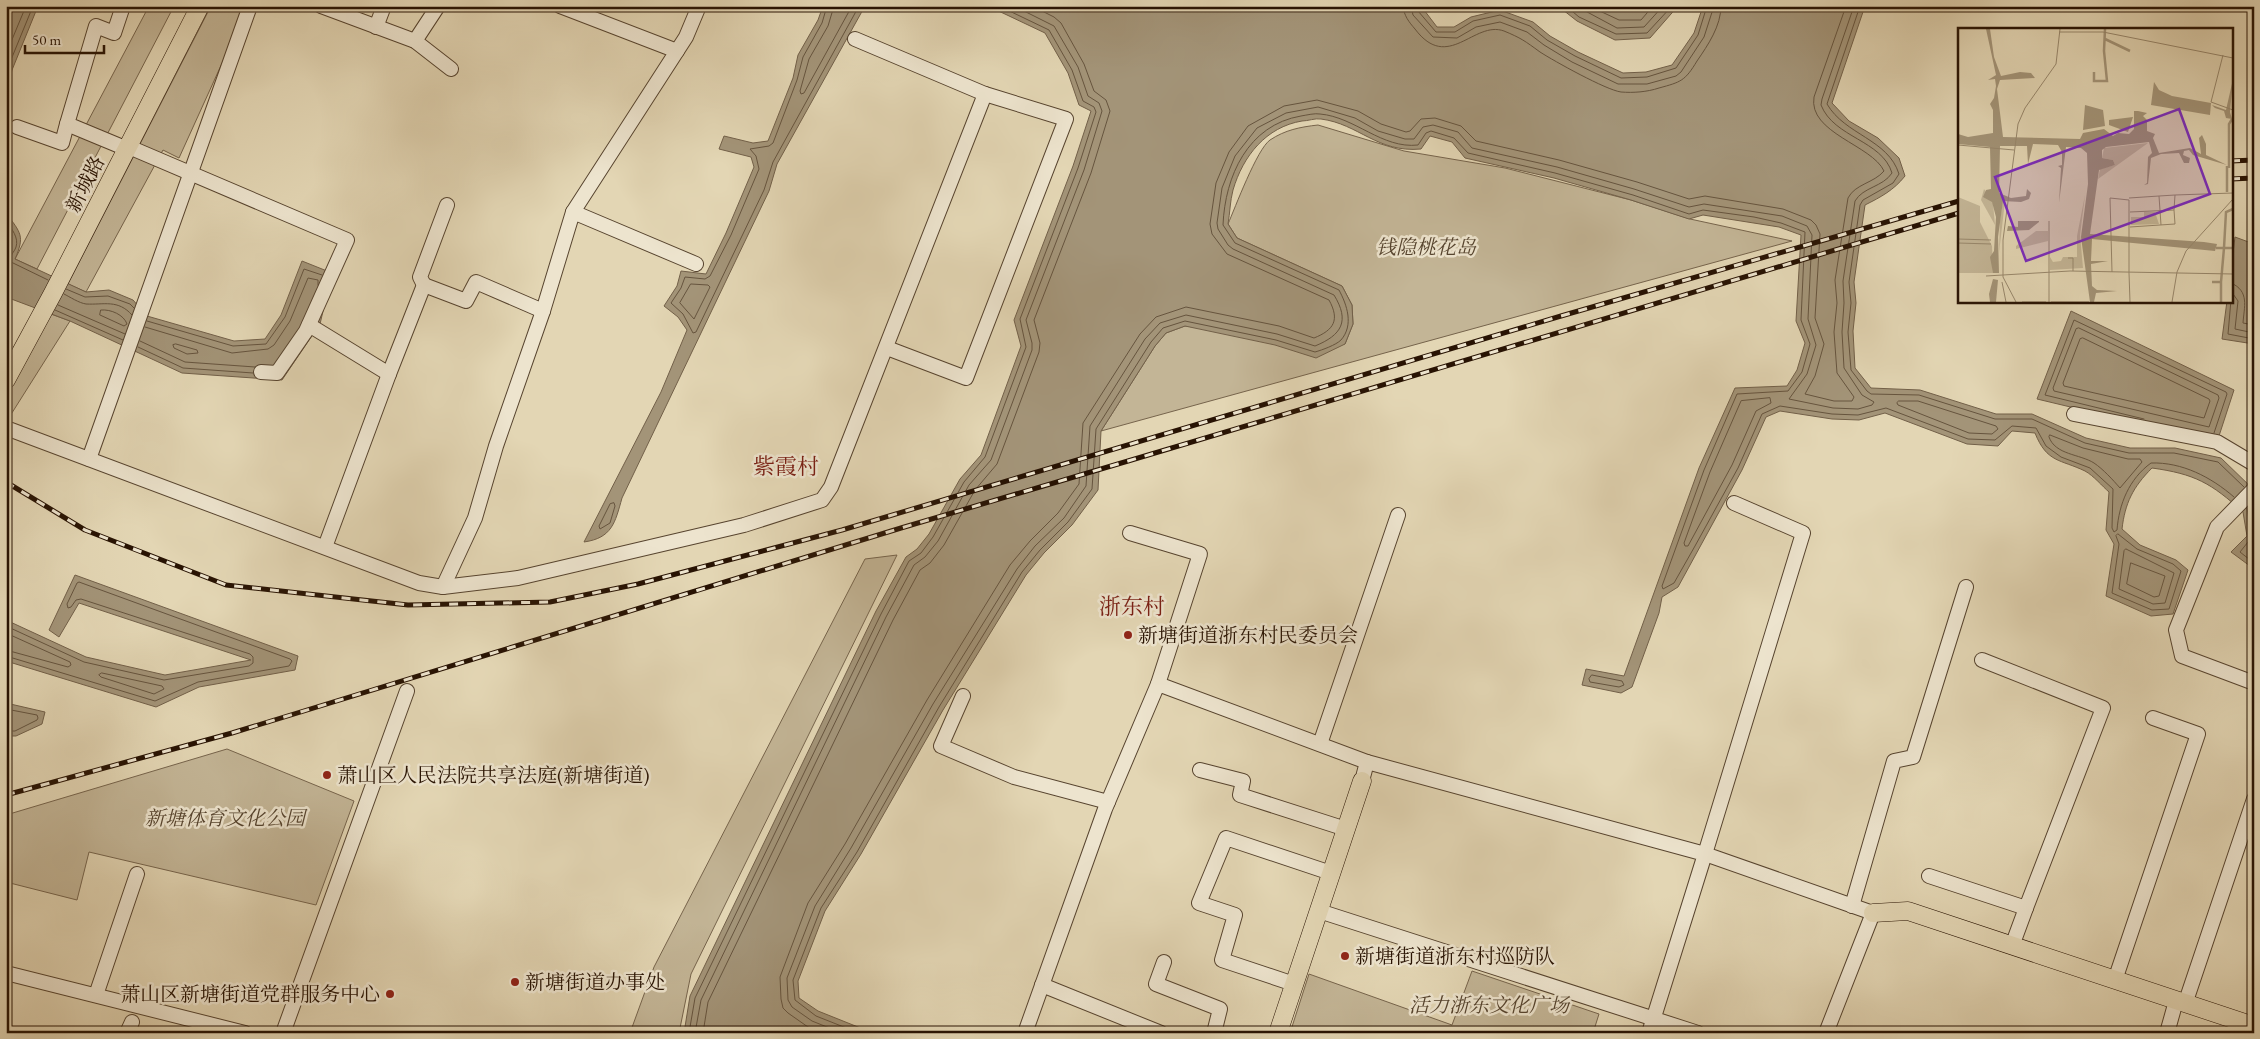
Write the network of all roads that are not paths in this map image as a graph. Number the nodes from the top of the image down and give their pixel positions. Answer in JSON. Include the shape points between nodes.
{"nodes":[{"id":1,"x":123,"y":6,"type":"edge"},
{"id":2,"x":191,"y":6,"type":"edge"},
{"id":3,"x":200,"y":6,"type":"edge"},
{"id":4,"x":250,"y":6,"type":"edge"},
{"id":5,"x":321,"y":6,"type":"edge"},
{"id":6,"x":384,"y":6,"type":"edge"},
{"id":7,"x":438,"y":6,"type":"edge"},
{"id":8,"x":560,"y":6,"type":"edge"},
{"id":9,"x":699,"y":6,"type":"edge"},
{"id":10,"x":376,"y":27,"type":"junction"},
{"id":11,"x":855,"y":39,"type":"dead end"},
{"id":12,"x":415,"y":41,"type":"junction"},
{"id":13,"x":677,"y":52,"type":"junction"},
{"id":14,"x":451,"y":69,"type":"dead end"},
{"id":15,"x":985,"y":94,"type":"junction"},
{"id":16,"x":67,"y":124,"type":"junction"},
{"id":17,"x":17,"y":127,"type":"dead end"},
{"id":18,"x":124,"y":146,"type":"junction"},
{"id":19,"x":191,"y":172,"type":"junction"},
{"id":20,"x":447,"y":205,"type":"dead end"},
{"id":21,"x":573,"y":212,"type":"junction"},
{"id":22,"x":696,"y":264,"type":"dead end"},
{"id":23,"x":424,"y":285,"type":"junction"},
{"id":24,"x":543,"y":311,"type":"junction"},
{"id":25,"x":308,"y":325,"type":"junction"},
{"id":26,"x":887,"y":348,"type":"junction"},
{"id":27,"x":6,"y":363,"type":"edge"},
{"id":28,"x":261,"y":372,"type":"dead end"},
{"id":29,"x":389,"y":374,"type":"junction"},
{"id":30,"x":6,"y":380,"type":"edge"},
{"id":31,"x":2074,"y":414,"type":"dead end"},
{"id":32,"x":6,"y":428,"type":"edge"},
{"id":33,"x":89,"y":459,"type":"junction"},
{"id":34,"x":2254,"y":464,"type":"edge"},
{"id":35,"x":2254,"y":489,"type":"edge"},
{"id":36,"x":1734,"y":503,"type":"dead end"},
{"id":37,"x":1398,"y":516,"type":"dead end"},
{"id":38,"x":1130,"y":533,"type":"dead end"},
{"id":39,"x":325,"y":547,"type":"junction"},
{"id":40,"x":443,"y":587,"type":"junction"},
{"id":41,"x":1966,"y":587,"type":"dead end"},
{"id":42,"x":1982,"y":660,"type":"dead end"},
{"id":43,"x":2254,"y":683,"type":"edge"},
{"id":44,"x":1158,"y":684,"type":"junction"},
{"id":45,"x":407,"y":691,"type":"dead end"},
{"id":46,"x":963,"y":696,"type":"dead end"},
{"id":47,"x":2153,"y":718,"type":"dead end"},
{"id":48,"x":1320,"y":744,"type":"junction"},
{"id":49,"x":1367,"y":762,"type":"junction"},
{"id":50,"x":1200,"y":770,"type":"dead end"},
{"id":51,"x":1362,"y":781,"type":"joint"},
{"id":52,"x":2254,"y":799,"type":"edge"},
{"id":53,"x":1108,"y":802,"type":"junction"},
{"id":54,"x":1346,"y":829,"type":"junction"},
{"id":55,"x":1706,"y":854,"type":"junction"},
{"id":56,"x":1331,"y":873,"type":"junction"},
{"id":57,"x":137,"y":874,"type":"dead end"},
{"id":58,"x":1929,"y":876,"type":"dead end"},
{"id":59,"x":1852,"y":906,"type":"junction"},
{"id":60,"x":2026,"y":908,"type":"junction"},
{"id":61,"x":1319,"y":911,"type":"junction"},
{"id":62,"x":1873,"y":913,"type":"junction"},
{"id":63,"x":2012,"y":946,"type":"junction"},
{"id":64,"x":1164,"y":962,"type":"dead end"},
{"id":65,"x":6,"y":973,"type":"edge"},
{"id":66,"x":2115,"y":980,"type":"junction"},
{"id":67,"x":1294,"y":984,"type":"junction"},
{"id":68,"x":1042,"y":985,"type":"junction"},
{"id":69,"x":96,"y":995,"type":"junction"},
{"id":70,"x":2181,"y":1002,"type":"junction"},
{"id":71,"x":1654,"y":1018,"type":"junction"},
{"id":72,"x":2254,"y":1026,"type":"edge"},
{"id":73,"x":245,"y":1033,"type":"edge"},
{"id":74,"x":283,"y":1033,"type":"edge"},
{"id":75,"x":1025,"y":1033,"type":"edge"},
{"id":76,"x":1161,"y":1033,"type":"edge"},
{"id":77,"x":1214,"y":1033,"type":"edge"},
{"id":78,"x":1278,"y":1033,"type":"edge"},
{"id":79,"x":1649,"y":1033,"type":"edge"},
{"id":80,"x":1698,"y":1033,"type":"edge"},
{"id":81,"x":1826,"y":1033,"type":"edge"},
{"id":82,"x":2167,"y":1033,"type":"edge"}],
"edges":[{"from":1,"to":16,"type":"street","via":[[114,33],[96,26]]},
{"from":2,"to":18,"type":"main road","name":"新城路"},
{"from":3,"to":18,"type":"main road","name":"新城路"},
{"from":4,"to":19,"type":"street"},
{"from":5,"to":10,"type":"street"},
{"from":6,"to":10,"type":"street"},
{"from":7,"to":12,"type":"street"},
{"from":8,"to":13,"type":"street"},
{"from":9,"to":13,"type":"street"},
{"from":10,"to":12,"type":"street"},
{"from":11,"to":15,"type":"street"},
{"from":12,"to":14,"type":"street"},
{"from":13,"to":21,"type":"street"},
{"from":15,"to":26,"type":"street"},
{"from":15,"to":26,"type":"street","via":[[1066,119],[966,378]]},
{"from":16,"to":17,"type":"street","via":[[62,143]]},
{"from":16,"to":18,"type":"street"},
{"from":18,"to":19,"type":"street"},
{"from":18,"to":27,"type":"main road","name":"新城路"},
{"from":18,"to":30,"type":"main road","name":"新城路"},
{"from":19,"to":25,"type":"street","via":[[347,240]]},
{"from":19,"to":33,"type":"street"},
{"from":20,"to":23,"type":"street","via":[[420,277]]},
{"from":21,"to":22,"type":"street"},
{"from":21,"to":24,"type":"street"},
{"from":23,"to":24,"type":"street","via":[[466,301],[476,282]]},
{"from":23,"to":29,"type":"street"},
{"from":24,"to":40,"type":"street","via":[[499,436],[475,518]]},
{"from":25,"to":28,"type":"street","via":[[277,373]]},
{"from":25,"to":29,"type":"street"},
{"from":26,"to":40,"type":"street","via":[[831,487],[822,500],[744,525],[528,576]]},
{"from":29,"to":39,"type":"street"},
{"from":31,"to":34,"type":"street","via":[[2216,442]]},
{"from":32,"to":33,"type":"street"},
{"from":33,"to":39,"type":"street"},
{"from":35,"to":43,"type":"street","via":[[2217,527],[2176,630],[2182,656]]},
{"from":36,"to":55,"type":"street","via":[[1803,532]]},
{"from":37,"to":48,"type":"street"},
{"from":38,"to":44,"type":"street","via":[[1200,554]]},
{"from":39,"to":40,"type":"street","via":[[419,582]]},
{"from":41,"to":59,"type":"street","via":[[1913,758],[1894,761]]},
{"from":42,"to":60,"type":"street","via":[[2103,708]]},
{"from":44,"to":48,"type":"street"},
{"from":44,"to":53,"type":"street"},
{"from":45,"to":74,"type":"street"},
{"from":46,"to":53,"type":"street","via":[[941,746],[1014,777]]},
{"from":47,"to":66,"type":"street","via":[[2198,734]]},
{"from":48,"to":49,"type":"street"},
{"from":49,"to":51,"type":"street"},
{"from":49,"to":55,"type":"street"},
{"from":50,"to":54,"type":"street","via":[[1243,781],[1240,795]]},
{"from":51,"to":54,"type":"main road"},
{"from":52,"to":70,"type":"street"},
{"from":53,"to":68,"type":"street"},
{"from":54,"to":56,"type":"main road"},
{"from":55,"to":59,"type":"street"},
{"from":55,"to":71,"type":"street"},
{"from":56,"to":61,"type":"main road"},
{"from":56,"to":67,"type":"street","via":[[1226,838],[1199,903],[1235,915],[1222,960]]},
{"from":57,"to":69,"type":"street"},
{"from":58,"to":60,"type":"street"},
{"from":59,"to":62,"type":"street"},
{"from":60,"to":63,"type":"street"},
{"from":61,"to":67,"type":"main road"},
{"from":61,"to":71,"type":"street"},
{"from":62,"to":63,"type":"main road","via":[[1908,911]]},
{"from":62,"to":81,"type":"street"},
{"from":63,"to":66,"type":"main road"},
{"from":64,"to":77,"type":"street","via":[[1156,984],[1220,1008]]},
{"from":65,"to":69,"type":"street"},
{"from":66,"to":70,"type":"main road"},
{"from":67,"to":78,"type":"main road"},
{"from":68,"to":75,"type":"street"},
{"from":68,"to":76,"type":"street"},
{"from":69,"to":73,"type":"street"},
{"from":70,"to":72,"type":"main road"},
{"from":70,"to":82,"type":"street"},
{"from":71,"to":79,"type":"street"},
{"from":71,"to":80,"type":"street"}]}
